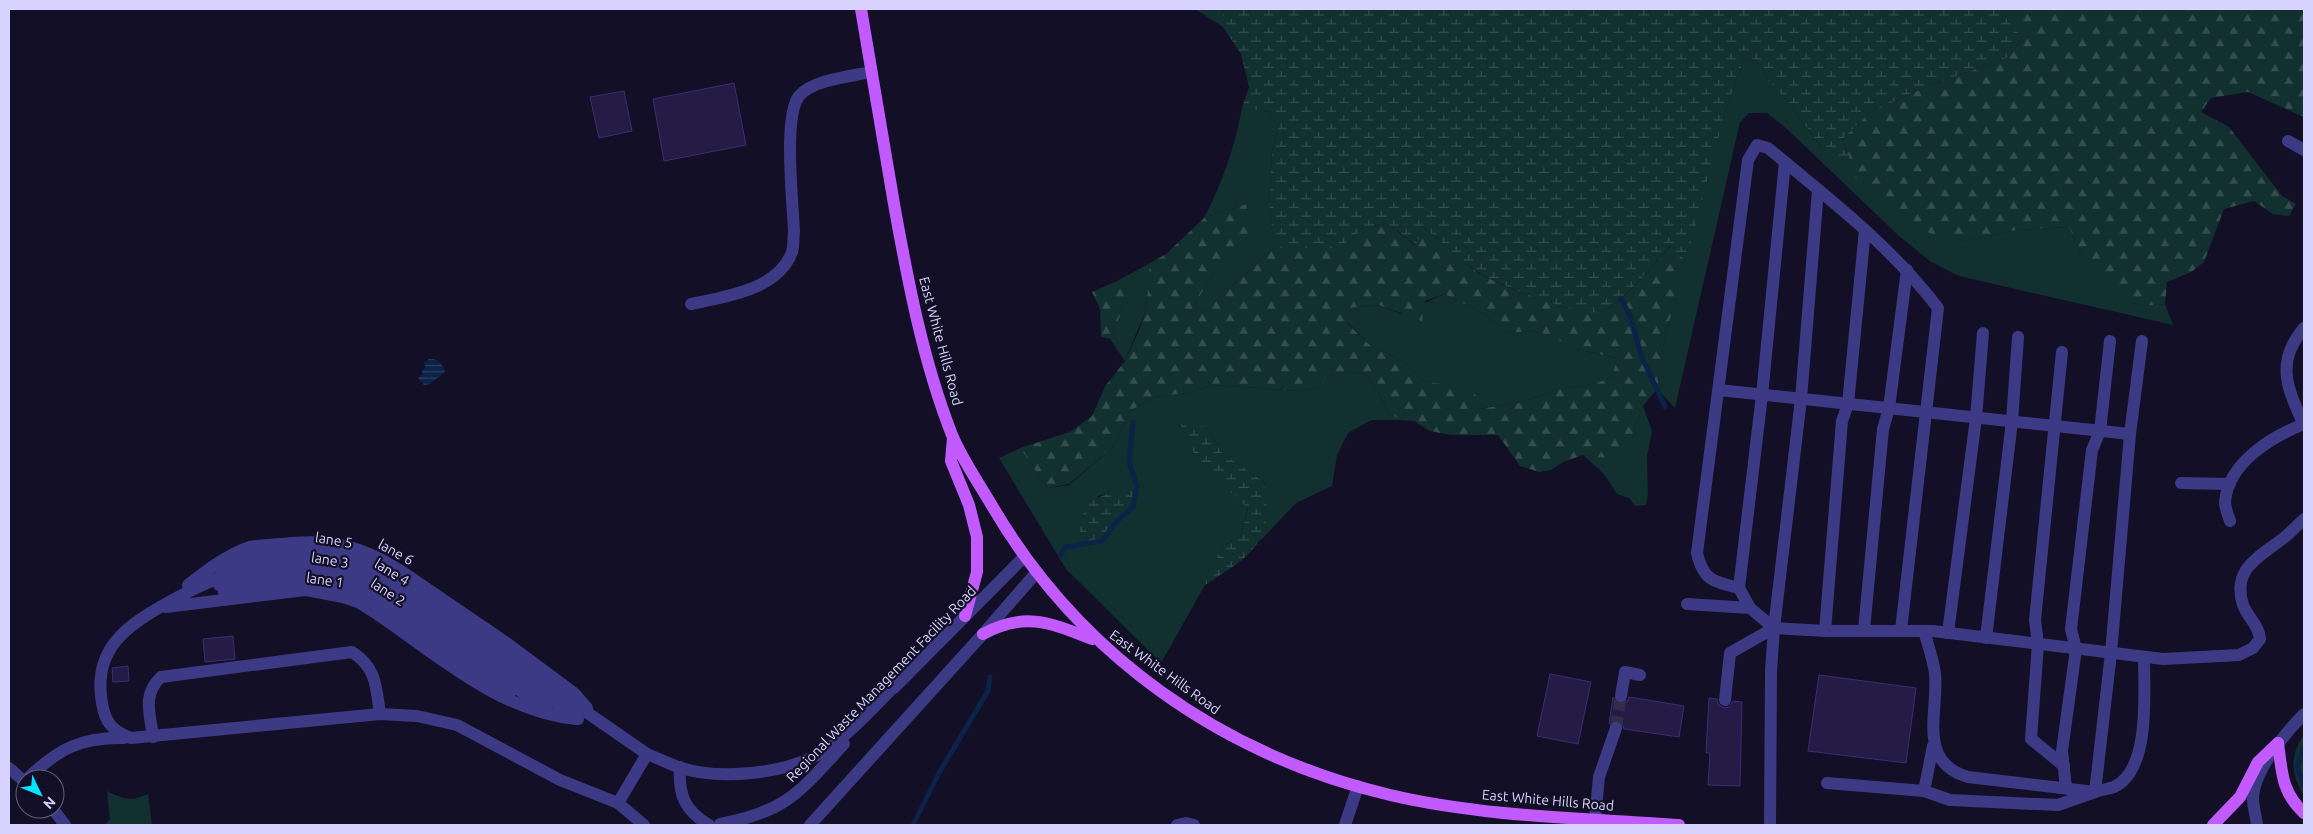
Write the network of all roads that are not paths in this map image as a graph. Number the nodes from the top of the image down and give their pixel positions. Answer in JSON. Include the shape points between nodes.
{"nodes":[{"id":1,"x":861,"y":9,"type":"edge"},
{"id":2,"x":871,"y":72,"type":"junction"},
{"id":3,"x":2288,"y":141,"type":"dead end"},
{"id":4,"x":2304,"y":150,"type":"edge"},
{"id":5,"x":1784,"y":162,"type":"junction"},
{"id":6,"x":1818,"y":190,"type":"junction"},
{"id":7,"x":1865,"y":230,"type":"junction"},
{"id":8,"x":1907,"y":270,"type":"junction"},
{"id":9,"x":691,"y":304,"type":"dead end"},
{"id":10,"x":2304,"y":328,"type":"edge"},
{"id":11,"x":1983,"y":333,"type":"dead end"},
{"id":12,"x":2018,"y":337,"type":"dead end"},
{"id":13,"x":2110,"y":341,"type":"dead end"},
{"id":14,"x":2142,"y":341,"type":"dead end"},
{"id":15,"x":2062,"y":352,"type":"dead end"},
{"id":16,"x":1719,"y":390,"type":"junction"},
{"id":17,"x":1762,"y":395,"type":"junction"},
{"id":18,"x":1801,"y":399,"type":"junction"},
{"id":19,"x":1848,"y":404,"type":"junction"},
{"id":20,"x":1889,"y":408,"type":"junction"},
{"id":21,"x":1926,"y":412,"type":"junction"},
{"id":22,"x":1976,"y":418,"type":"junction"},
{"id":23,"x":2012,"y":421,"type":"junction"},
{"id":24,"x":2304,"y":425,"type":"edge"},
{"id":25,"x":2054,"y":426,"type":"junction"},
{"id":26,"x":2100,"y":431,"type":"junction"},
{"id":27,"x":2130,"y":434,"type":"junction"},
{"id":28,"x":953,"y":438,"type":"junction"},
{"id":29,"x":2181,"y":483,"type":"dead end"},
{"id":30,"x":2230,"y":484,"type":"junction"},
{"id":31,"x":2304,"y":519,"type":"edge"},
{"id":32,"x":2230,"y":521,"type":"dead end"},
{"id":33,"x":1024,"y":557,"type":"junction"},
{"id":34,"x":254,"y":571,"type":"junction"},
{"id":35,"x":1036,"y":573,"type":"junction"},
{"id":36,"x":1739,"y":588,"type":"junction"},
{"id":37,"x":1687,"y":604,"type":"dead end"},
{"id":38,"x":158,"y":608,"type":"junction"},
{"id":39,"x":1750,"y":608,"type":"junction"},
{"id":40,"x":964,"y":616,"type":"junction"},
{"id":41,"x":1774,"y":628,"type":"junction"},
{"id":42,"x":1864,"y":630,"type":"junction"},
{"id":43,"x":1901,"y":630,"type":"junction"},
{"id":44,"x":1825,"y":631,"type":"junction"},
{"id":45,"x":1924,"y":631,"type":"junction"},
{"id":46,"x":1948,"y":633,"type":"junction"},
{"id":47,"x":983,"y":634,"type":"junction"},
{"id":48,"x":1986,"y":638,"type":"junction"},
{"id":49,"x":1098,"y":642,"type":"junction"},
{"id":50,"x":2038,"y":644,"type":"junction"},
{"id":51,"x":2076,"y":649,"type":"junction"},
{"id":52,"x":2111,"y":653,"type":"junction"},
{"id":53,"x":2144,"y":657,"type":"junction"},
{"id":54,"x":495,"y":665,"type":"junction"},
{"id":55,"x":1640,"y":675,"type":"dead end"},
{"id":56,"x":898,"y":683,"type":"junction"},
{"id":57,"x":1621,"y":696,"type":"tunnel mouth"},
{"id":58,"x":1725,"y":700,"type":"dead end"},
{"id":59,"x":380,"y":714,"type":"junction"},
{"id":60,"x":2304,"y":714,"type":"edge"},
{"id":61,"x":554,"y":715,"type":"junction"},
{"id":62,"x":578,"y":719,"type":"junction"},
{"id":63,"x":598,"y":721,"type":"junction"},
{"id":64,"x":1616,"y":728,"type":"tunnel mouth"},
{"id":65,"x":153,"y":737,"type":"junction"},
{"id":66,"x":131,"y":738,"type":"junction"},
{"id":67,"x":2278,"y":742,"type":"junction"},
{"id":68,"x":1933,"y":746,"type":"junction"},
{"id":69,"x":647,"y":754,"type":"junction"},
{"id":70,"x":2064,"y":766,"type":"junction"},
{"id":71,"x":680,"y":768,"type":"junction"},
{"id":72,"x":38,"y":769,"type":"edge"},
{"id":73,"x":1827,"y":783,"type":"dead end"},
{"id":74,"x":1358,"y":786,"type":"junction"},
{"id":75,"x":2066,"y":788,"type":"junction"},
{"id":76,"x":1924,"y":791,"type":"junction"},
{"id":77,"x":2095,"y":792,"type":"junction"},
{"id":78,"x":618,"y":803,"type":"junction"},
{"id":79,"x":2304,"y":813,"type":"edge"},
{"id":80,"x":1595,"y":819,"type":"junction"},
{"id":81,"x":644,"y":825,"type":"edge"},
{"id":82,"x":717,"y":825,"type":"edge"},
{"id":83,"x":810,"y":825,"type":"edge"},
{"id":84,"x":1177,"y":825,"type":"edge"},
{"id":85,"x":1194,"y":825,"type":"edge"},
{"id":86,"x":1345,"y":825,"type":"edge"},
{"id":87,"x":1679,"y":825,"type":"edge"},
{"id":88,"x":1770,"y":825,"type":"edge"},
{"id":89,"x":2214,"y":825,"type":"edge"},
{"id":90,"x":2257,"y":825,"type":"edge"}],
"edges":[{"from":1,"to":2,"type":"main road","name":"East White Hills Road"},
{"from":2,"to":9,"type":"street","via":[[814,86],[800,95],[791,115],[792,252],[782,268],[761,285]]},
{"from":2,"to":28,"type":"main road","name":"East White Hills Road","via":[[919,326]]},
{"from":3,"to":4,"type":"street"},
{"from":5,"to":6,"type":"street"},
{"from":5,"to":16,"type":"street","via":[[1768,148],[1757,144],[1748,160]]},
{"from":5,"to":17,"type":"street"},
{"from":6,"to":7,"type":"street"},
{"from":6,"to":18,"type":"street"},
{"from":7,"to":8,"type":"street"},
{"from":7,"to":19,"type":"street"},
{"from":8,"to":20,"type":"street"},
{"from":8,"to":21,"type":"street","via":[[1938,308]]},
{"from":10,"to":24,"type":"street","via":[[2287,354],[2286,375]]},
{"from":11,"to":22,"type":"street"},
{"from":12,"to":23,"type":"street"},
{"from":13,"to":26,"type":"street"},
{"from":14,"to":27,"type":"street"},
{"from":15,"to":25,"type":"street"},
{"from":16,"to":17,"type":"street"},
{"from":16,"to":36,"type":"street","via":[[1697,553],[1701,571],[1717,583]]},
{"from":17,"to":18,"type":"street"},
{"from":17,"to":36,"type":"street"},
{"from":18,"to":19,"type":"street"},
{"from":18,"to":41,"type":"street"},
{"from":19,"to":20,"type":"street"},
{"from":19,"to":44,"type":"street","via":[[1842,421]]},
{"from":20,"to":21,"type":"street"},
{"from":20,"to":42,"type":"street","via":[[1883,429]]},
{"from":21,"to":22,"type":"street"},
{"from":21,"to":43,"type":"street"},
{"from":22,"to":23,"type":"street"},
{"from":22,"to":46,"type":"street"},
{"from":23,"to":25,"type":"street"},
{"from":23,"to":48,"type":"street"},
{"from":24,"to":30,"type":"street","via":[[2272,439],[2257,450],[2241,466]]},
{"from":25,"to":26,"type":"street"},
{"from":25,"to":50,"type":"street","via":[[2035,620]]},
{"from":26,"to":27,"type":"street"},
{"from":26,"to":51,"type":"street","via":[[2092,450],[2072,620]]},
{"from":27,"to":52,"type":"street"},
{"from":28,"to":33,"type":"main road","name":"East White Hills Road"},
{"from":28,"to":40,"type":"main road","via":[[951,461],[969,505],[977,537],[977,572]]},
{"from":29,"to":30,"type":"street"},
{"from":30,"to":32,"type":"street","via":[[2225,504]]},
{"from":31,"to":53,"type":"street","via":[[2247,567],[2241,580],[2244,607],[2259,630],[2260,639],[2253,648],[2239,655]]},
{"from":33,"to":35,"type":"main road","name":"East White Hills Road"},
{"from":33,"to":40,"type":"street","name":"Regional Waste Management Facility Road"},
{"from":34,"to":38,"type":"street","via":[[199,597]]},
{"from":34,"to":38,"type":"street","via":[[219,576]]},
{"from":34,"to":38,"type":"street","via":[[216,565]]},
{"from":34,"to":54,"type":"street","name":"lane 1","via":[[306,590],[326,592],[358,602]]},
{"from":34,"to":54,"type":"street","name":"lane 3","via":[[320,571],[373,586]]},
{"from":34,"to":54,"type":"street","name":"lane 5","via":[[318,551],[356,558],[380,569]]},
{"from":35,"to":47,"type":"street"},
{"from":35,"to":49,"type":"main road","name":"East White Hills Road"},
{"from":36,"to":39,"type":"street"},
{"from":37,"to":39,"type":"street"},
{"from":38,"to":66,"type":"street","via":[[121,634],[106,656],[101,672],[100,690],[105,719],[116,732]]},
{"from":39,"to":41,"type":"street"},
{"from":40,"to":56,"type":"street","name":"Regional Waste Management Facility Road"},
{"from":41,"to":44,"type":"street"},
{"from":41,"to":58,"type":"street","via":[[1730,653]]},
{"from":41,"to":88,"type":"street"},
{"from":42,"to":43,"type":"street"},
{"from":42,"to":44,"type":"street"},
{"from":43,"to":45,"type":"street"},
{"from":45,"to":46,"type":"street"},
{"from":45,"to":68,"type":"street","via":[[1934,673]]},
{"from":46,"to":48,"type":"street"},
{"from":47,"to":49,"type":"main road","via":[[1013,622],[1041,621]]},
{"from":47,"to":83,"type":"street"},
{"from":48,"to":50,"type":"street"},
{"from":49,"to":74,"type":"main road","name":"East White Hills Road","via":[[1179,704],[1241,742],[1298,768]]},
{"from":50,"to":51,"type":"street"},
{"from":50,"to":70,"type":"street","via":[[2031,739]]},
{"from":51,"to":52,"type":"street"},
{"from":51,"to":70,"type":"street","via":[[2062,751]]},
{"from":52,"to":53,"type":"street"},
{"from":52,"to":77,"type":"street"},
{"from":53,"to":77,"type":"street","via":[[2140,751],[2130,771],[2116,786]]},
{"from":54,"to":61,"type":"street"},
{"from":54,"to":61,"type":"street","via":[[510,701]]},
{"from":54,"to":62,"type":"street"},
{"from":54,"to":63,"type":"street"},
{"from":55,"to":57,"type":"street","via":[[1625,672]]},
{"from":56,"to":71,"type":"street","via":[[826,750],[795,765],[737,774]]},
{"from":56,"to":82,"type":"street","name":"Regional Waste Management Facility Road","via":[[796,795],[767,812]]},
{"from":59,"to":65,"type":"street"},
{"from":59,"to":65,"type":"street","via":[[372,672],[364,660],[352,652],[161,677],[152,685],[148,698]]},
{"from":59,"to":78,"type":"street","via":[[417,716],[457,726],[560,780]]},
{"from":60,"to":67,"type":"street"},
{"from":61,"to":62,"type":"street"},
{"from":62,"to":63,"type":"street"},
{"from":63,"to":69,"type":"street"},
{"from":64,"to":80,"type":"street","via":[[1599,777]]},
{"from":65,"to":66,"type":"street"},
{"from":66,"to":72,"type":"street","via":[[100,737],[74,744]]},
{"from":67,"to":79,"type":"main road","via":[[2283,784]]},
{"from":67,"to":89,"type":"main road","via":[[2258,762],[2240,797]]},
{"from":67,"to":90,"type":"street","via":[[2253,796]]},
{"from":68,"to":75,"type":"street","via":[[1955,774]]},
{"from":68,"to":76,"type":"street"},
{"from":69,"to":71,"type":"street"},
{"from":69,"to":78,"type":"street"},
{"from":70,"to":75,"type":"street"},
{"from":71,"to":82,"type":"street","via":[[682,799],[698,819]]},
{"from":73,"to":76,"type":"street"},
{"from":74,"to":80,"type":"main road","name":"East White Hills Road","via":[[1461,808]]},
{"from":74,"to":86,"type":"street"},
{"from":75,"to":77,"type":"street"},
{"from":76,"to":77,"type":"street","via":[[1950,800],[2058,806]]},
{"from":78,"to":81,"type":"street"},
{"from":80,"to":87,"type":"main road","name":"East White Hills Road"},
{"from":84,"to":85,"type":"street"}]}
